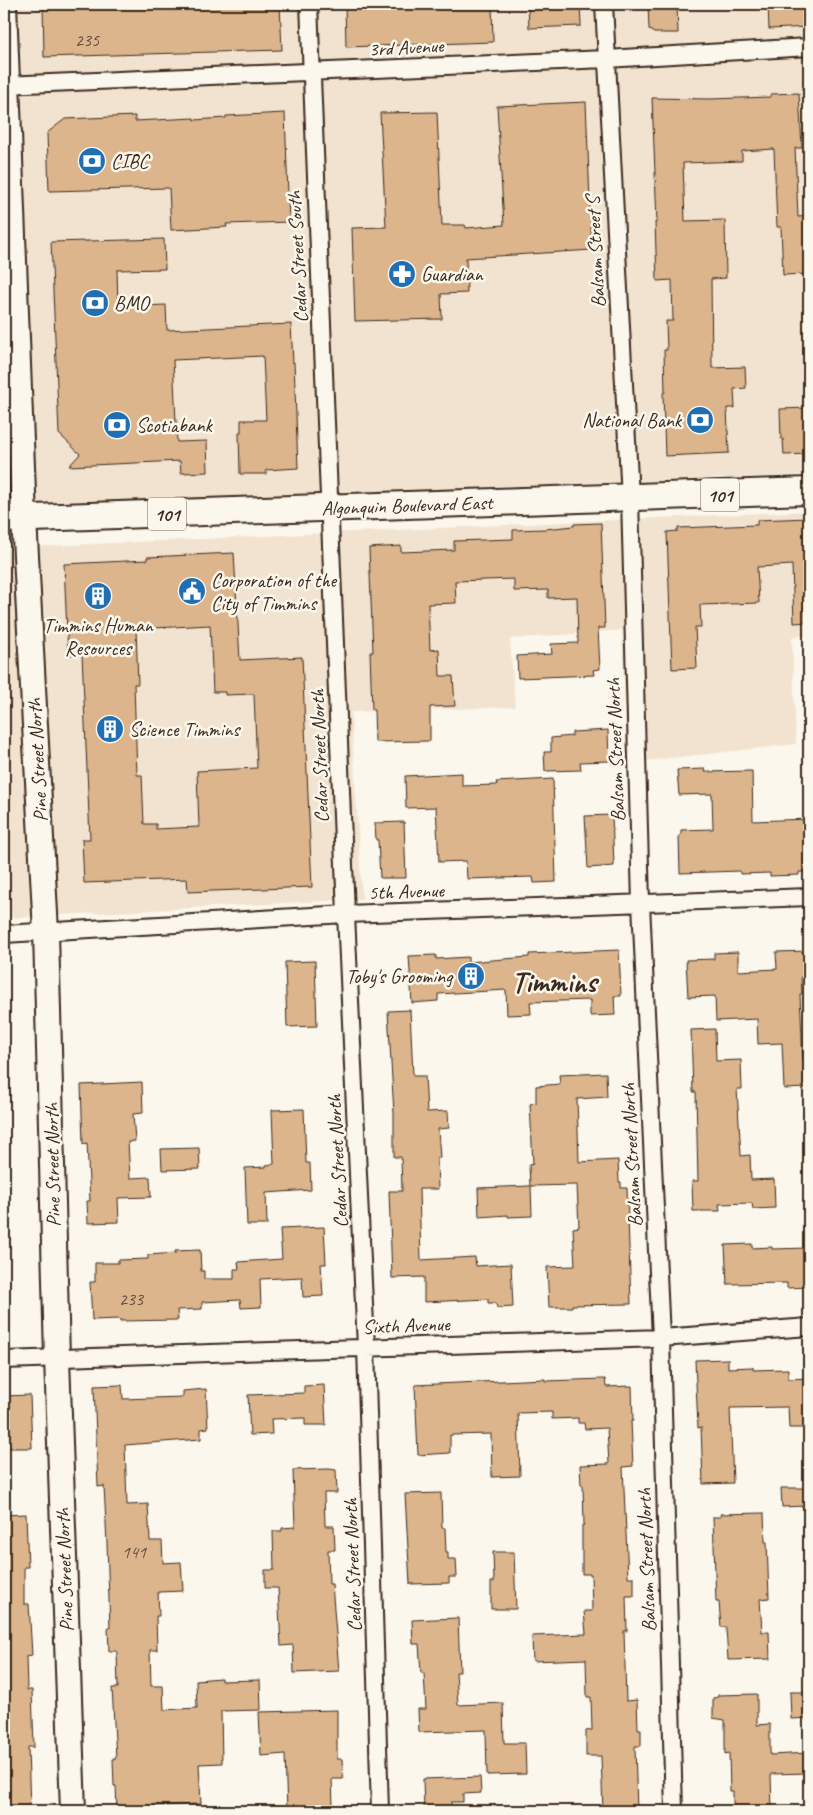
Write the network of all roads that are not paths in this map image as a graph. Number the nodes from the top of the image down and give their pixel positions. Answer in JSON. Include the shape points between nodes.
{"nodes":[{"id":1,"x":4,"y":4,"type":"edge"},
{"id":2,"x":309,"y":4,"type":"edge"},
{"id":3,"x":604,"y":4,"type":"edge"},
{"id":4,"x":809,"y":47,"type":"edge"},
{"id":5,"x":606,"y":59,"type":"junction"},
{"id":6,"x":311,"y":72,"type":"junction"},
{"id":7,"x":5,"y":85,"type":"edge"},
{"id":8,"x":809,"y":491,"type":"edge"},
{"id":9,"x":630,"y":498,"type":"junction"},
{"id":10,"x":330,"y":508,"type":"junction"},
{"id":11,"x":14,"y":519,"type":"edge"},
{"id":12,"x":809,"y":897,"type":"edge"},
{"id":13,"x":641,"y":903,"type":"junction"},
{"id":14,"x":346,"y":914,"type":"junction"},
{"id":15,"x":46,"y":932,"type":"junction"},
{"id":16,"x":4,"y":934,"type":"edge"},
{"id":17,"x":809,"y":1327,"type":"edge"},
{"id":18,"x":660,"y":1338,"type":"junction"},
{"id":19,"x":366,"y":1347,"type":"junction"},
{"id":20,"x":57,"y":1358,"type":"junction"},
{"id":21,"x":4,"y":1360,"type":"edge"},
{"id":22,"x":73,"y":1811,"type":"edge"},
{"id":23,"x":380,"y":1811,"type":"edge"},
{"id":24,"x":674,"y":1811,"type":"edge"}],
"edges":[{"from":1,"to":7,"type":"street","name":"Pine Street North"},
{"from":2,"to":6,"type":"street","name":"Cedar Street South"},
{"from":3,"to":5,"type":"street","name":"Balsam Street S"},
{"from":4,"to":5,"type":"street","name":"3rd Avenue"},
{"from":5,"to":6,"type":"street","name":"3rd Avenue"},
{"from":5,"to":9,"type":"street","name":"Balsam Street S"},
{"from":6,"to":7,"type":"street","name":"3rd Avenue"},
{"from":6,"to":10,"type":"street","name":"Cedar Street South"},
{"from":7,"to":11,"type":"street","name":"Pine Street North"},
{"from":8,"to":9,"type":"main road","name":"Algonquin Boulevard East","number":"101"},
{"from":9,"to":10,"type":"main road","name":"Algonquin Boulevard East","number":"101"},
{"from":9,"to":13,"type":"street","name":"Balsam Street North"},
{"from":10,"to":11,"type":"main road","name":"Algonquin Boulevard East","number":"101"},
{"from":10,"to":14,"type":"street","name":"Cedar Street North"},
{"from":11,"to":15,"type":"street","name":"Pine Street North"},
{"from":12,"to":13,"type":"street","name":"5th Avenue"},
{"from":13,"to":14,"type":"street","name":"5th Avenue"},
{"from":13,"to":18,"type":"street","name":"Balsam Street North"},
{"from":14,"to":15,"type":"street","name":"5th Avenue"},
{"from":14,"to":19,"type":"street","name":"Cedar Street North"},
{"from":15,"to":16,"type":"street","name":"5th Avenue"},
{"from":15,"to":20,"type":"street","name":"Pine Street North"},
{"from":17,"to":18,"type":"street","name":"Sixth Avenue"},
{"from":18,"to":19,"type":"street","name":"Sixth Avenue"},
{"from":18,"to":24,"type":"street","name":"Balsam Street North"},
{"from":19,"to":20,"type":"street","name":"Sixth Avenue"},
{"from":19,"to":23,"type":"street","name":"Cedar Street North"},
{"from":20,"to":21,"type":"street","name":"Sixth Avenue"},
{"from":20,"to":22,"type":"street","name":"Pine Street North"}]}
